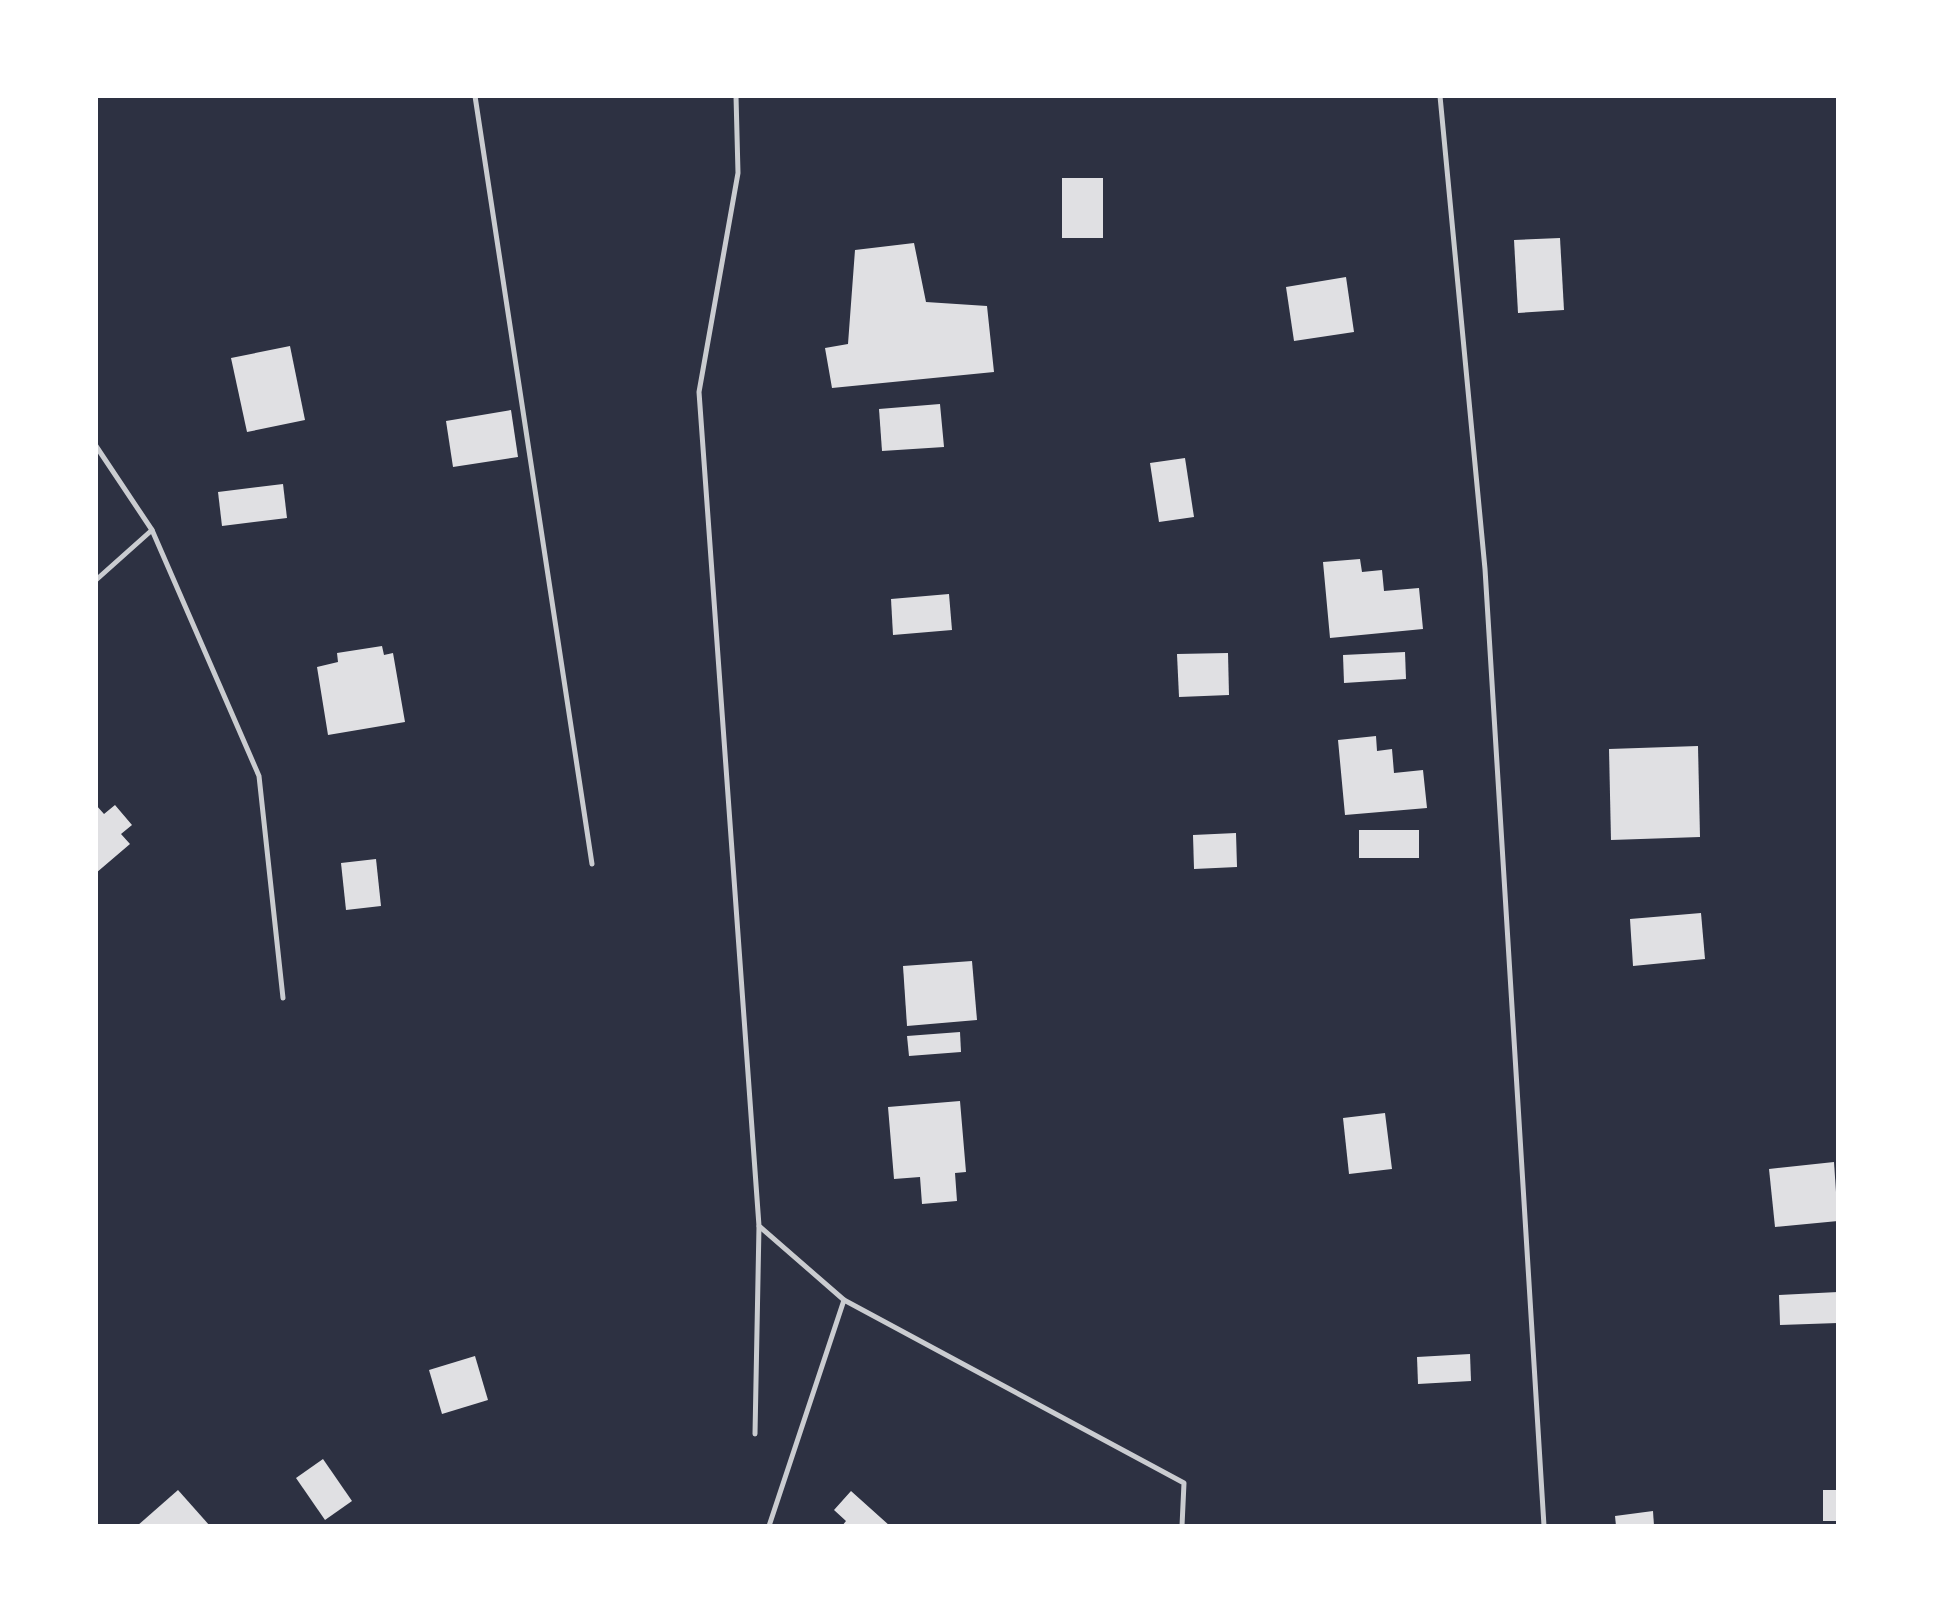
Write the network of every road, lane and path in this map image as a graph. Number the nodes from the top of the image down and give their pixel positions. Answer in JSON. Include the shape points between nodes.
{"nodes":[{"id":1,"x":475,"y":96,"type":"edge"},
{"id":2,"x":736,"y":96,"type":"edge"},
{"id":3,"x":1440,"y":96,"type":"edge"},
{"id":4,"x":96,"y":446,"type":"edge"},
{"id":5,"x":152,"y":530,"type":"junction"},
{"id":6,"x":96,"y":580,"type":"edge"},
{"id":7,"x":592,"y":864,"type":"dead end"},
{"id":8,"x":283,"y":998,"type":"dead end"},
{"id":9,"x":759,"y":1226,"type":"junction"},
{"id":10,"x":844,"y":1300,"type":"junction"},
{"id":11,"x":755,"y":1434,"type":"dead end"},
{"id":12,"x":769,"y":1526,"type":"edge"},
{"id":13,"x":1182,"y":1526,"type":"edge"},
{"id":14,"x":1544,"y":1526,"type":"edge"}],
"edges":[{"from":1,"to":7,"type":"lane"},
{"from":2,"to":9,"type":"lane","via":[[738,173],[699,392]]},
{"from":3,"to":14,"type":"lane","via":[[1485,569]]},
{"from":4,"to":5,"type":"lane"},
{"from":5,"to":6,"type":"lane"},
{"from":5,"to":8,"type":"lane","via":[[259,776]]},
{"from":9,"to":10,"type":"lane"},
{"from":9,"to":11,"type":"lane"},
{"from":10,"to":12,"type":"lane"},
{"from":10,"to":13,"type":"lane","via":[[1184,1483]]}]}
